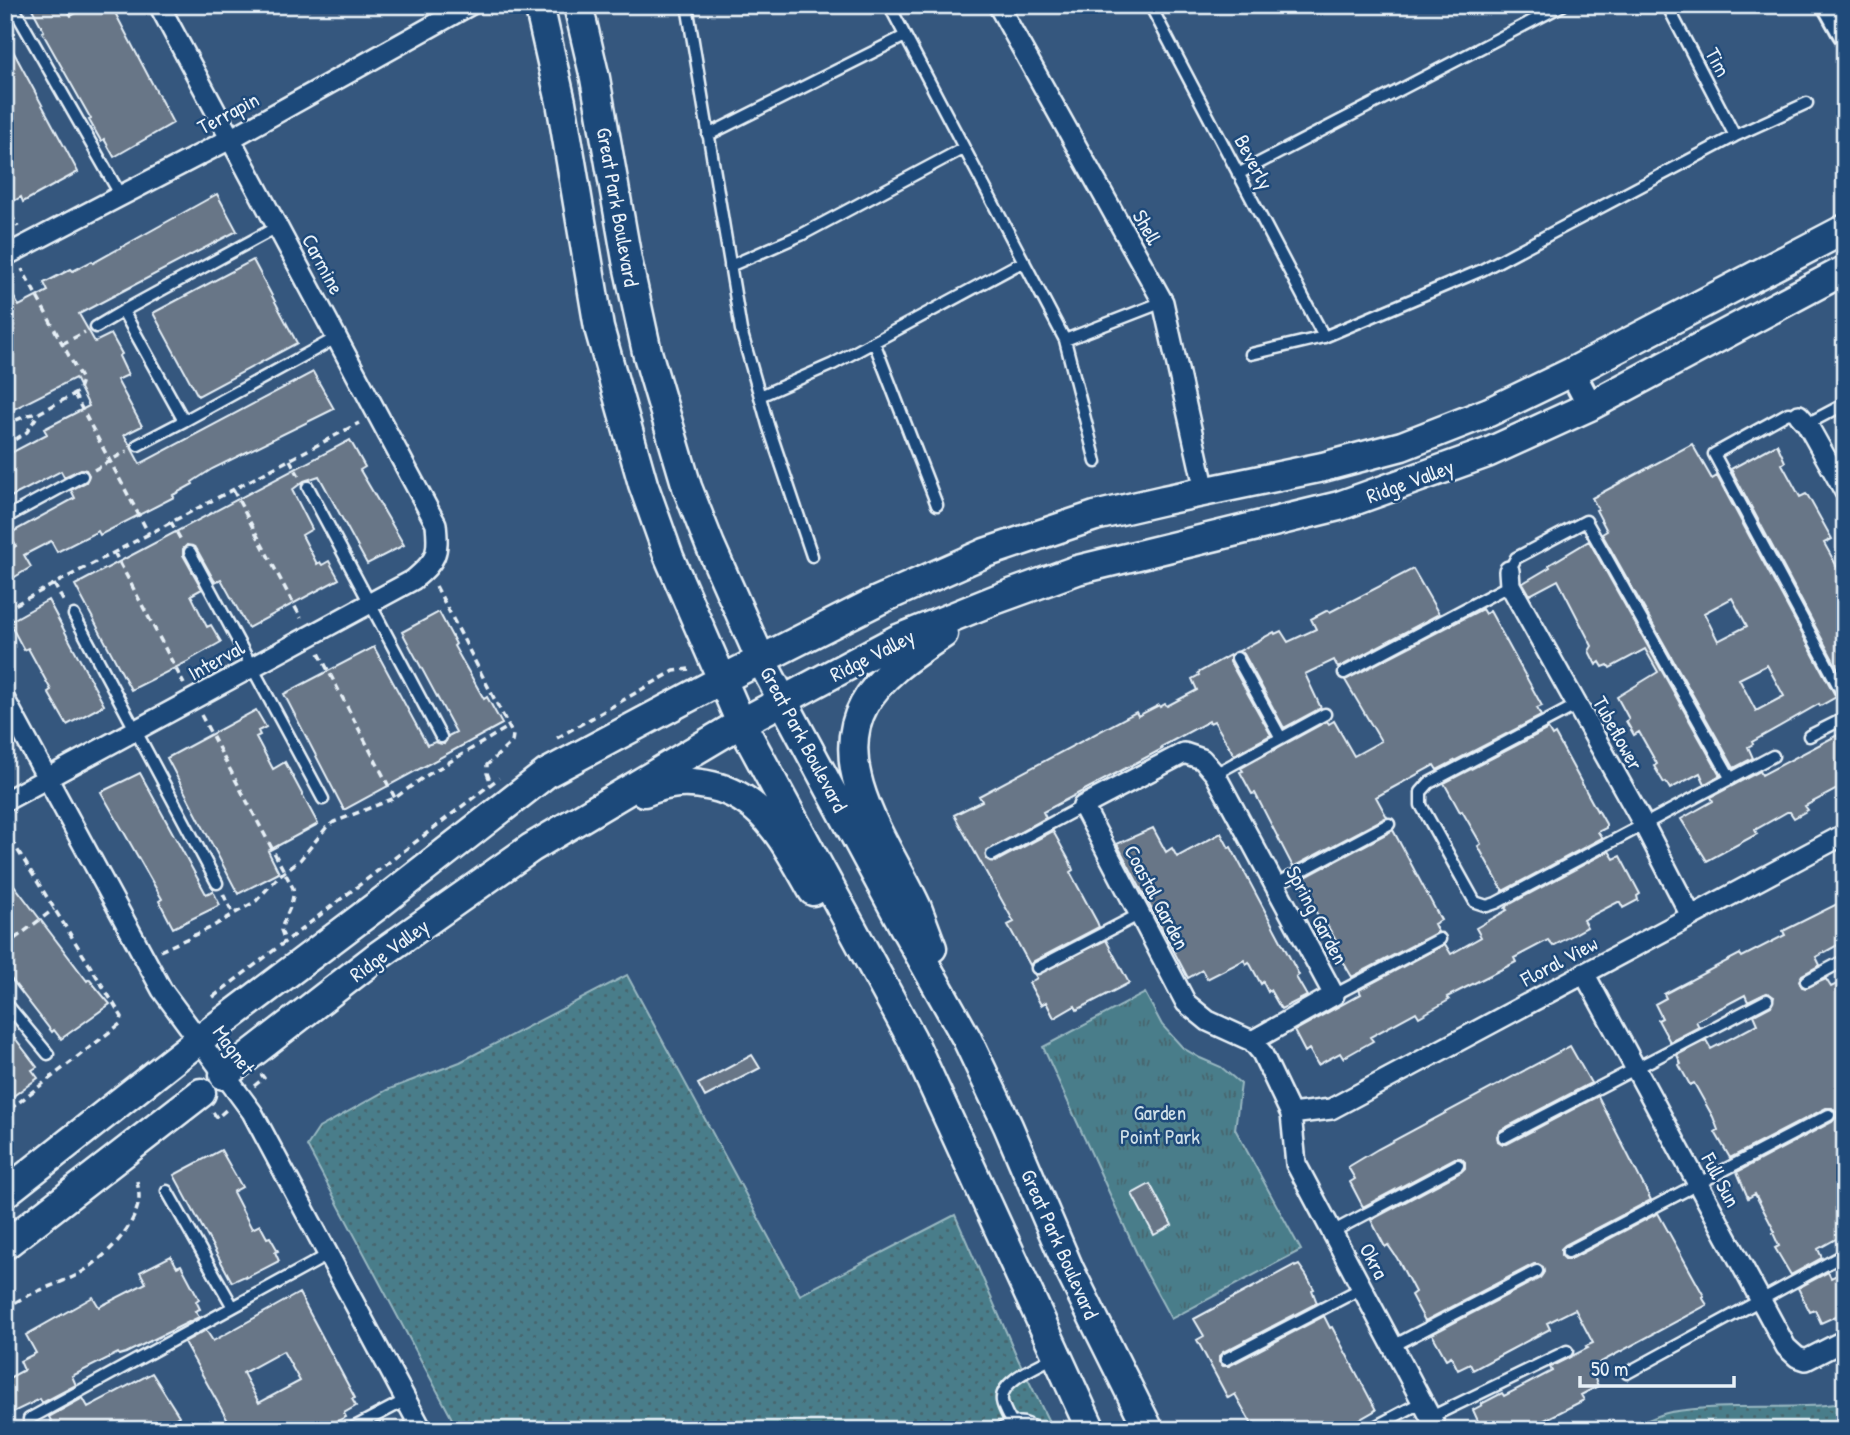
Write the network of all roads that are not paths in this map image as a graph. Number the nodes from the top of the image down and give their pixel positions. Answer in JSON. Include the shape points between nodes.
{"nodes":[{"id":1,"x":12,"y":5,"type":"edge"},
{"id":2,"x":159,"y":5,"type":"edge"},
{"id":3,"x":470,"y":5,"type":"edge"},
{"id":4,"x":539,"y":5,"type":"edge"},
{"id":5,"x":578,"y":5,"type":"edge"},
{"id":6,"x":687,"y":5,"type":"edge"},
{"id":7,"x":889,"y":5,"type":"edge"},
{"id":8,"x":998,"y":5,"type":"edge"},
{"id":9,"x":1563,"y":5,"type":"edge"},
{"id":10,"x":1667,"y":5,"type":"edge"},
{"id":11,"x":1830,"y":5,"type":"edge"},
{"id":12,"x":1154,"y":7,"type":"edge"},
{"id":13,"x":1845,"y":32,"type":"edge"},
{"id":14,"x":905,"y":36,"type":"junction"},
{"id":15,"x":1807,"y":103,"type":"dead end"},
{"id":16,"x":708,"y":135,"type":"junction"},
{"id":17,"x":1735,"y":136,"type":"junction"},
{"id":18,"x":230,"y":139,"type":"junction"},
{"id":19,"x":964,"y":148,"type":"junction"},
{"id":20,"x":1238,"y":174,"type":"junction"},
{"id":21,"x":121,"y":196,"type":"junction"},
{"id":22,"x":277,"y":227,"type":"junction"},
{"id":23,"x":1845,"y":229,"type":"edge"},
{"id":24,"x":15,"y":251,"type":"edge"},
{"id":25,"x":1024,"y":261,"type":"junction"},
{"id":26,"x":730,"y":266,"type":"junction"},
{"id":27,"x":1845,"y":270,"type":"edge"},
{"id":28,"x":1163,"y":302,"type":"junction"},
{"id":29,"x":124,"y":311,"type":"junction"},
{"id":30,"x":96,"y":327,"type":"road end"},
{"id":31,"x":1324,"y":337,"type":"junction"},
{"id":32,"x":336,"y":338,"type":"junction"},
{"id":33,"x":1065,"y":340,"type":"junction"},
{"id":34,"x":874,"y":342,"type":"junction"},
{"id":35,"x":1251,"y":354,"type":"dead end"},
{"id":36,"x":1572,"y":372,"type":"junction"},
{"id":37,"x":760,"y":396,"type":"junction"},
{"id":38,"x":1845,"y":404,"type":"edge"},
{"id":39,"x":1590,"y":406,"type":"junction"},
{"id":40,"x":1803,"y":419,"type":"junction"},
{"id":41,"x":184,"y":421,"type":"junction"},
{"id":42,"x":138,"y":445,"type":"road end"},
{"id":43,"x":1096,"y":462,"type":"dead end"},
{"id":44,"x":82,"y":476,"type":"road end"},
{"id":45,"x":308,"y":487,"type":"dead end"},
{"id":46,"x":1205,"y":491,"type":"junction"},
{"id":47,"x":1845,"y":492,"type":"edge"},
{"id":48,"x":937,"y":505,"type":"dead end"},
{"id":49,"x":5,"y":518,"type":"edge"},
{"id":50,"x":438,"y":547,"type":"joint"},
{"id":51,"x":190,"y":552,"type":"road end"},
{"id":52,"x":812,"y":556,"type":"dead end"},
{"id":53,"x":1510,"y":578,"type":"junction"},
{"id":54,"x":998,"y":599,"type":"junction"},
{"id":55,"x":369,"y":603,"type":"junction"},
{"id":56,"x":74,"y":615,"type":"road end"},
{"id":57,"x":1237,"y":658,"type":"dead end"},
{"id":58,"x":761,"y":660,"type":"junction"},
{"id":59,"x":252,"y":666,"type":"junction"},
{"id":60,"x":1344,"y":673,"type":"dead end"},
{"id":61,"x":723,"y":679,"type":"junction"},
{"id":62,"x":1845,"y":698,"type":"edge"},
{"id":63,"x":5,"y":701,"type":"edge"},
{"id":64,"x":784,"y":701,"type":"junction"},
{"id":65,"x":1577,"y":705,"type":"junction"},
{"id":66,"x":1325,"y":714,"type":"dead end"},
{"id":67,"x":1845,"y":718,"type":"edge"},
{"id":68,"x":741,"y":723,"type":"junction"},
{"id":69,"x":135,"y":731,"type":"junction"},
{"id":70,"x":1809,"y":736,"type":"dead end"},
{"id":71,"x":441,"y":737,"type":"dead end"},
{"id":72,"x":1281,"y":738,"type":"junction"},
{"id":73,"x":1773,"y":757,"type":"dead end"},
{"id":74,"x":1215,"y":774,"type":"junction"},
{"id":75,"x":47,"y":779,"type":"junction"},
{"id":76,"x":1731,"y":779,"type":"junction"},
{"id":77,"x":323,"y":799,"type":"dead end"},
{"id":78,"x":5,"y":802,"type":"edge"},
{"id":79,"x":1083,"y":806,"type":"junction"},
{"id":80,"x":577,"y":820,"type":"junction"},
{"id":81,"x":1389,"y":824,"type":"dead end"},
{"id":82,"x":1644,"y":825,"type":"junction"},
{"id":83,"x":1845,"y":834,"type":"edge"},
{"id":84,"x":992,"y":855,"type":"dead end"},
{"id":85,"x":217,"y":883,"type":"road end"},
{"id":86,"x":1275,"y":885,"type":"junction"},
{"id":87,"x":1140,"y":914,"type":"junction"},
{"id":88,"x":1691,"y":916,"type":"junction"},
{"id":89,"x":1440,"y":939,"type":"dead end"},
{"id":90,"x":1845,"y":960,"type":"edge"},
{"id":91,"x":1037,"y":968,"type":"dead end"},
{"id":92,"x":1584,"y":973,"type":"junction"},
{"id":93,"x":1806,"y":981,"type":"dead end"},
{"id":94,"x":1334,"y":995,"type":"junction"},
{"id":95,"x":1767,"y":1000,"type":"dead end"},
{"id":96,"x":5,"y":1002,"type":"edge"},
{"id":97,"x":967,"y":1039,"type":"junction"},
{"id":98,"x":199,"y":1040,"type":"junction"},
{"id":99,"x":1252,"y":1041,"type":"junction"},
{"id":100,"x":48,"y":1054,"type":"dead end"},
{"id":101,"x":1635,"y":1068,"type":"junction"},
{"id":102,"x":224,"y":1075,"type":"junction"},
{"id":103,"x":201,"y":1093,"type":"joint"},
{"id":104,"x":1291,"y":1114,"type":"junction"},
{"id":105,"x":1829,"y":1115,"type":"dead end"},
{"id":106,"x":950,"y":1121,"type":"junction"},
{"id":107,"x":1504,"y":1138,"type":"dead end"},
{"id":108,"x":1458,"y":1165,"type":"dead end"},
{"id":109,"x":1698,"y":1184,"type":"junction"},
{"id":110,"x":167,"y":1191,"type":"dead end"},
{"id":111,"x":5,"y":1194,"type":"edge"},
{"id":112,"x":1332,"y":1232,"type":"junction"},
{"id":113,"x":5,"y":1245,"type":"edge"},
{"id":114,"x":1569,"y":1252,"type":"dead end"},
{"id":115,"x":1845,"y":1254,"type":"edge"},
{"id":116,"x":328,"y":1255,"type":"junction"},
{"id":117,"x":1537,"y":1271,"type":"dead end"},
{"id":118,"x":1362,"y":1287,"type":"junction"},
{"id":119,"x":1760,"y":1301,"type":"junction"},
{"id":120,"x":233,"y":1307,"type":"junction"},
{"id":121,"x":1845,"y":1340,"type":"edge"},
{"id":122,"x":1393,"y":1346,"type":"junction"},
{"id":123,"x":1567,"y":1351,"type":"dead end"},
{"id":124,"x":1057,"y":1356,"type":"junction"},
{"id":125,"x":1226,"y":1359,"type":"dead end"},
{"id":126,"x":1627,"y":1374,"type":"dead end"},
{"id":127,"x":405,"y":1400,"type":"junction"},
{"id":128,"x":1429,"y":1414,"type":"junction"},
{"id":129,"x":1011,"y":1422,"type":"junction"},
{"id":130,"x":30,"y":1430,"type":"edge"},
{"id":131,"x":349,"y":1430,"type":"edge"},
{"id":132,"x":422,"y":1430,"type":"edge"},
{"id":133,"x":998,"y":1430,"type":"edge"},
{"id":134,"x":1036,"y":1430,"type":"edge"},
{"id":135,"x":1091,"y":1430,"type":"edge"},
{"id":136,"x":1149,"y":1430,"type":"edge"},
{"id":137,"x":1369,"y":1430,"type":"edge"}],
"edges":[{"from":1,"to":21,"type":"lane"},
{"from":2,"to":18,"type":"street","name":"Carmine"},
{"from":3,"to":18,"type":"street","name":"Terrapin"},
{"from":4,"to":61,"type":"main road","name":"Great Park Boulevard","via":[[561,102],[599,328],[621,411],[669,557]]},
{"from":5,"to":58,"type":"main road","name":"Great Park Boulevard","via":[[647,352],[687,487]]},
{"from":6,"to":16,"type":"lane"},
{"from":7,"to":14,"type":"lane"},
{"from":8,"to":28,"type":"street","name":"Shell"},
{"from":9,"to":20,"type":"lane"},
{"from":10,"to":17,"type":"lane","name":"Tim"},
{"from":11,"to":13,"type":"street"},
{"from":12,"to":20,"type":"lane","name":"Beverly"},
{"from":14,"to":16,"type":"lane"},
{"from":14,"to":19,"type":"lane"},
{"from":15,"to":17,"type":"lane"},
{"from":16,"to":26,"type":"lane"},
{"from":17,"to":31,"type":"lane","via":[[1482,270]]},
{"from":18,"to":21,"type":"street","name":"Terrapin"},
{"from":18,"to":22,"type":"street","name":"Carmine"},
{"from":19,"to":25,"type":"lane"},
{"from":19,"to":26,"type":"lane","via":[[801,235]]},
{"from":20,"to":31,"type":"lane","name":"Beverly"},
{"from":21,"to":24,"type":"street","name":"Terrapin"},
{"from":22,"to":29,"type":"lane"},
{"from":22,"to":32,"type":"street","name":"Carmine"},
{"from":23,"to":36,"type":"main road","name":"Ridge Valley"},
{"from":25,"to":33,"type":"lane"},
{"from":25,"to":34,"type":"lane"},
{"from":26,"to":37,"type":"lane","via":[[741,330]]},
{"from":27,"to":39,"type":"main road","name":"Ridge Valley"},
{"from":28,"to":33,"type":"lane"},
{"from":28,"to":46,"type":"street","name":"Shell"},
{"from":29,"to":30,"type":"lane"},
{"from":29,"to":41,"type":"lane"},
{"from":31,"to":35,"type":"lane"},
{"from":32,"to":41,"type":"lane"},
{"from":32,"to":50,"type":"street","name":"Carmine","via":[[436,524]]},
{"from":33,"to":43,"type":"lane"},
{"from":34,"to":37,"type":"lane"},
{"from":34,"to":48,"type":"lane"},
{"from":36,"to":39,"type":"street"},
{"from":36,"to":46,"type":"main road","name":"Ridge Valley","via":[[1489,412],[1402,446]]},
{"from":37,"to":52,"type":"lane"},
{"from":38,"to":40,"type":"lane"},
{"from":39,"to":54,"type":"main road","name":"Ridge Valley","via":[[1487,453],[1339,506],[1077,570]]},
{"from":40,"to":47,"type":"street"},
{"from":40,"to":62,"type":"lane","via":[[1787,413],[1714,454]]},
{"from":41,"to":42,"type":"lane"},
{"from":44,"to":49,"type":"lane"},
{"from":45,"to":55,"type":"lane"},
{"from":46,"to":58,"type":"main road","name":"Ridge Valley","via":[[1095,516],[985,553]]},
{"from":50,"to":55,"type":"street","name":"Interval","via":[[426,569],[413,580]]},
{"from":51,"to":59,"type":"lane"},
{"from":53,"to":60,"type":"lane"},
{"from":53,"to":65,"type":"street","name":"Tubeflower"},
{"from":53,"to":76,"type":"lane","via":[[1516,558],[1586,521]]},
{"from":54,"to":64,"type":"main road","name":"Ridge Valley","via":[[898,639]]},
{"from":54,"to":97,"type":"main road","via":[[910,656],[874,689],[854,734],[859,786],[917,908]]},
{"from":55,"to":59,"type":"street","name":"Interval"},
{"from":55,"to":71,"type":"lane"},
{"from":56,"to":69,"type":"lane"},
{"from":57,"to":72,"type":"lane"},
{"from":58,"to":61,"type":"main road","name":"Ridge Valley"},
{"from":58,"to":64,"type":"main road","name":"Great Park Boulevard"},
{"from":59,"to":69,"type":"street","name":"Interval"},
{"from":59,"to":77,"type":"lane"},
{"from":61,"to":68,"type":"main road","name":"Great Park Boulevard"},
{"from":61,"to":98,"type":"main road","name":"Ridge Valley","via":[[547,772]]},
{"from":63,"to":75,"type":"street","name":"Magnet"},
{"from":64,"to":68,"type":"main road","name":"Ridge Valley"},
{"from":64,"to":97,"type":"main road","name":"Great Park Boulevard"},
{"from":65,"to":82,"type":"street","name":"Tubeflower"},
{"from":65,"to":82,"type":"lane","via":[[1429,783],[1421,792],[1421,804],[1475,902],[1496,903]]},
{"from":66,"to":72,"type":"lane"},
{"from":67,"to":70,"type":"lane"},
{"from":68,"to":80,"type":"main road","name":"Ridge Valley"},
{"from":68,"to":106,"type":"main road","name":"Great Park Boulevard","via":[[912,1039]]},
{"from":69,"to":75,"type":"street","name":"Interval"},
{"from":69,"to":85,"type":"lane"},
{"from":72,"to":74,"type":"lane"},
{"from":73,"to":76,"type":"lane"},
{"from":74,"to":79,"type":"street","via":[[1202,759],[1184,753]]},
{"from":74,"to":86,"type":"street","name":"Spring Garden"},
{"from":75,"to":78,"type":"street","name":"Interval"},
{"from":75,"to":98,"type":"street","name":"Magnet","via":[[162,990]]},
{"from":76,"to":82,"type":"lane"},
{"from":79,"to":84,"type":"lane"},
{"from":79,"to":87,"type":"street","name":"Coastal Garden"},
{"from":80,"to":102,"type":"main road","name":"Ridge Valley","via":[[375,958]]},
{"from":80,"to":106,"type":"main road","via":[[678,781],[720,788],[756,807],[780,836]]},
{"from":81,"to":86,"type":"lane"},
{"from":82,"to":88,"type":"street","name":"Tubeflower"},
{"from":83,"to":88,"type":"street","name":"Floral View"},
{"from":86,"to":94,"type":"street","name":"Spring Garden"},
{"from":87,"to":91,"type":"lane"},
{"from":87,"to":99,"type":"street","name":"Coastal Garden","via":[[1186,1003],[1208,1021]]},
{"from":88,"to":92,"type":"street","name":"Floral View"},
{"from":89,"to":94,"type":"lane"},
{"from":90,"to":93,"type":"lane"},
{"from":92,"to":101,"type":"street","name":"Full Sun"},
{"from":92,"to":104,"type":"street","name":"Floral View","via":[[1331,1109]]},
{"from":94,"to":99,"type":"street","name":"Spring Garden"},
{"from":95,"to":101,"type":"lane"},
{"from":96,"to":100,"type":"lane"},
{"from":97,"to":136,"type":"main road","name":"Great Park Boulevard","via":[[1069,1269]]},
{"from":98,"to":102,"type":"street","name":"Magnet"},
{"from":98,"to":111,"type":"main road","name":"Ridge Valley"},
{"from":99,"to":104,"type":"street"},
{"from":101,"to":107,"type":"lane"},
{"from":101,"to":109,"type":"street","name":"Full Sun"},
{"from":102,"to":103,"type":"street","name":"Ridge Valley"},
{"from":102,"to":116,"type":"street","name":"Magnet","via":[[252,1112]]},
{"from":103,"to":113,"type":"main road","name":"Ridge Valley"},
{"from":104,"to":112,"type":"street","name":"Okra","via":[[1296,1164]]},
{"from":105,"to":109,"type":"lane"},
{"from":106,"to":124,"type":"main road","name":"Great Park Boulevard"},
{"from":108,"to":112,"type":"lane"},
{"from":109,"to":114,"type":"lane"},
{"from":109,"to":119,"type":"street","name":"Full Sun"},
{"from":110,"to":120,"type":"lane"},
{"from":112,"to":118,"type":"street","name":"Okra"},
{"from":115,"to":119,"type":"lane"},
{"from":116,"to":120,"type":"lane"},
{"from":116,"to":127,"type":"street","name":"Magnet"},
{"from":117,"to":122,"type":"lane"},
{"from":118,"to":122,"type":"street","name":"Okra"},
{"from":118,"to":125,"type":"lane"},
{"from":119,"to":121,"type":"street","name":"Full Sun","via":[[1786,1347],[1797,1357],[1806,1360]]},
{"from":119,"to":126,"type":"lane"},
{"from":120,"to":130,"type":"lane","via":[[29,1419]]},
{"from":122,"to":128,"type":"street","name":"Okra"},
{"from":123,"to":128,"type":"lane"},
{"from":124,"to":129,"type":"lane","via":[[1003,1390],[1002,1401]]},
{"from":124,"to":135,"type":"main road","name":"Great Park Boulevard"},
{"from":127,"to":131,"type":"lane"},
{"from":127,"to":132,"type":"street","name":"Magnet"},
{"from":128,"to":137,"type":"lane"},
{"from":129,"to":133,"type":"lane"},
{"from":129,"to":134,"type":"lane"}]}
